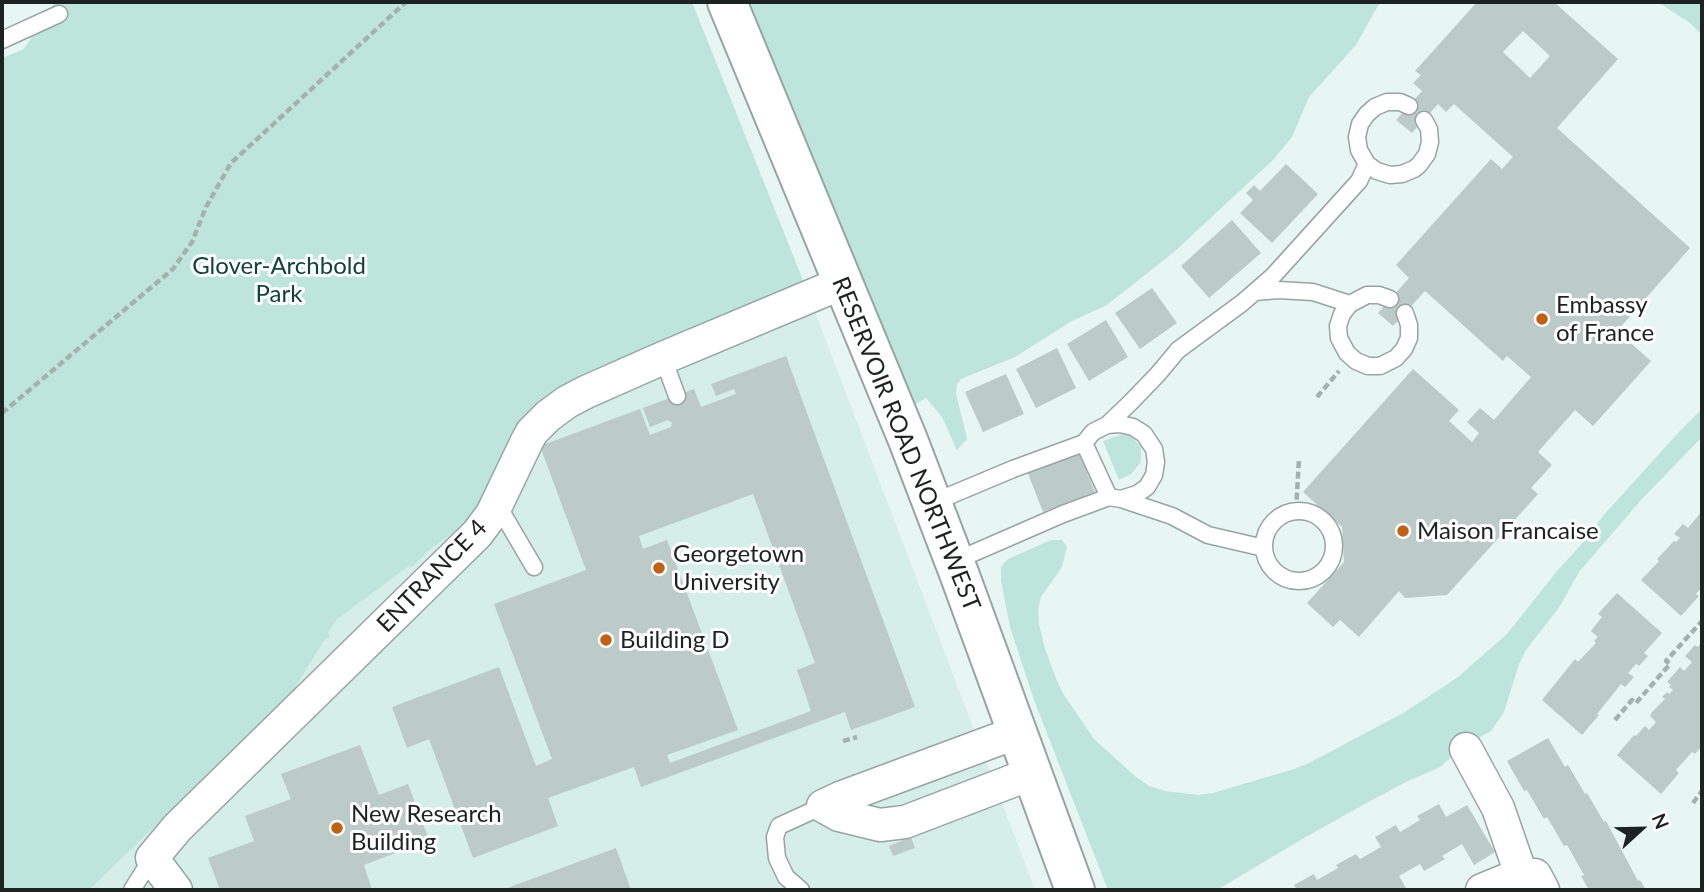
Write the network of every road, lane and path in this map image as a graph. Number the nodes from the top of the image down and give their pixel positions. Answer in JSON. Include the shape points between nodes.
{"nodes":[{"id":1,"x":406,"y":2,"type":"edge"},
{"id":2,"x":727,"y":2,"type":"edge"},
{"id":3,"x":59,"y":14,"type":"dead end"},
{"id":4,"x":2,"y":40,"type":"edge"},
{"id":5,"x":1409,"y":106,"type":"dead end"},
{"id":6,"x":1424,"y":120,"type":"dead end"},
{"id":7,"x":1367,"y":164,"type":"junction"},
{"id":8,"x":842,"y":283,"type":"junction"},
{"id":9,"x":1255,"y":292,"type":"junction"},
{"id":10,"x":1390,"y":299,"type":"dead end"},
{"id":11,"x":1350,"y":304,"type":"junction"},
{"id":12,"x":1405,"y":313,"type":"dead end"},
{"id":13,"x":663,"y":358,"type":"junction"},
{"id":14,"x":1352,"y":358,"type":"junction"},
{"id":15,"x":677,"y":396,"type":"dead end"},
{"id":16,"x":1317,"y":397,"type":"dead end"},
{"id":17,"x":2,"y":413,"type":"edge"},
{"id":18,"x":1107,"y":425,"type":"junction"},
{"id":19,"x":1084,"y":443,"type":"junction"},
{"id":20,"x":1298,"y":459,"type":"dead end"},
{"id":21,"x":1115,"y":498,"type":"junction"},
{"id":22,"x":932,"y":503,"type":"junction"},
{"id":23,"x":497,"y":504,"type":"junction"},
{"id":24,"x":1297,"y":510,"type":"junction"},
{"id":25,"x":1264,"y":548,"type":"junction"},
{"id":26,"x":955,"y":561,"type":"junction"},
{"id":27,"x":534,"y":567,"type":"dead end"},
{"id":28,"x":1702,"y":621,"type":"edge"},
{"id":29,"x":1615,"y":720,"type":"dead end"},
{"id":30,"x":1018,"y":732,"type":"junction"},
{"id":31,"x":856,"y":737,"type":"dead end"},
{"id":32,"x":843,"y":741,"type":"dead end"},
{"id":33,"x":1466,"y":749,"type":"dead end"},
{"id":34,"x":1032,"y":773,"type":"junction"},
{"id":35,"x":1702,"y":791,"type":"edge"},
{"id":36,"x":1693,"y":803,"type":"dead end"},
{"id":37,"x":823,"y":806,"type":"junction"},
{"id":38,"x":152,"y":858,"type":"junction"},
{"id":39,"x":1533,"y":883,"type":"edge"},
{"id":40,"x":132,"y":890,"type":"edge"},
{"id":41,"x":176,"y":890,"type":"edge"},
{"id":42,"x":801,"y":890,"type":"edge"},
{"id":43,"x":1075,"y":890,"type":"edge"},
{"id":44,"x":1482,"y":890,"type":"edge"}],
"edges":[{"from":1,"to":17,"type":"path","via":[[232,163],[205,207],[192,243],[173,270]]},
{"from":2,"to":8,"type":"main road","name":"RESERVOIR ROAD NORTHWEST"},
{"from":3,"to":4,"type":"lane"},
{"from":5,"to":7,"type":"lane","via":[[1387,102],[1367,114],[1357,137]]},
{"from":6,"to":7,"type":"lane","via":[[1430,142],[1427,154],[1414,169],[1390,175]]},
{"from":7,"to":9,"type":"lane","via":[[1359,181]]},
{"from":8,"to":13,"type":"street","name":"ENTRANCE 4"},
{"from":8,"to":22,"type":"main road","name":"RESERVOIR ROAD NORTHWEST"},
{"from":9,"to":11,"type":"lane","via":[[1313,292]]},
{"from":9,"to":18,"type":"lane","via":[[1178,350]]},
{"from":10,"to":11,"type":"lane","via":[[1367,295]]},
{"from":11,"to":14,"type":"lane","via":[[1338,326],[1339,338]]},
{"from":12,"to":14,"type":"lane","via":[[1409,338],[1396,358],[1368,366]]},
{"from":13,"to":15,"type":"lane"},
{"from":13,"to":23,"type":"street","name":"ENTRANCE 4","via":[[576,396],[548,416],[520,452]]},
{"from":14,"to":16,"type":"path"},
{"from":18,"to":19,"type":"lane"},
{"from":18,"to":21,"type":"lane","via":[[1138,429],[1154,449],[1156,462],[1147,487]]},
{"from":19,"to":21,"type":"lane"},
{"from":19,"to":22,"type":"lane"},
{"from":20,"to":24,"type":"path"},
{"from":21,"to":25,"type":"lane","via":[[1172,516],[1208,535]]},
{"from":21,"to":26,"type":"lane","via":[[1063,514]]},
{"from":22,"to":26,"type":"main road","name":"RESERVOIR ROAD NORTHWEST"},
{"from":23,"to":27,"type":"lane"},
{"from":23,"to":38,"type":"street","name":"ENTRANCE 4","via":[[454,557],[177,828]]},
{"from":24,"to":25,"type":"lane","via":[[1271,524]]},
{"from":24,"to":25,"type":"lane","via":[[1320,517],[1334,540],[1334,552],[1322,573],[1302,581],[1290,579],[1270,565]]},
{"from":26,"to":30,"type":"main road","name":"RESERVOIR ROAD NORTHWEST"},
{"from":28,"to":29,"type":"path","via":[[1636,703],[1632,700]]},
{"from":30,"to":34,"type":"main road","name":"RESERVOIR ROAD NORTHWEST"},
{"from":30,"to":37,"type":"street"},
{"from":31,"to":32,"type":"path"},
{"from":33,"to":39,"type":"street"},
{"from":34,"to":37,"type":"street","via":[[905,822],[880,825]]},
{"from":34,"to":43,"type":"main road","name":"RESERVOIR ROAD NORTHWEST"},
{"from":35,"to":36,"type":"path"},
{"from":37,"to":42,"type":"lane","via":[[779,826],[775,837],[777,858],[786,877]]},
{"from":38,"to":40,"type":"lane"},
{"from":38,"to":41,"type":"street"},
{"from":39,"to":44,"type":"street","via":[[1497,883]]}]}
